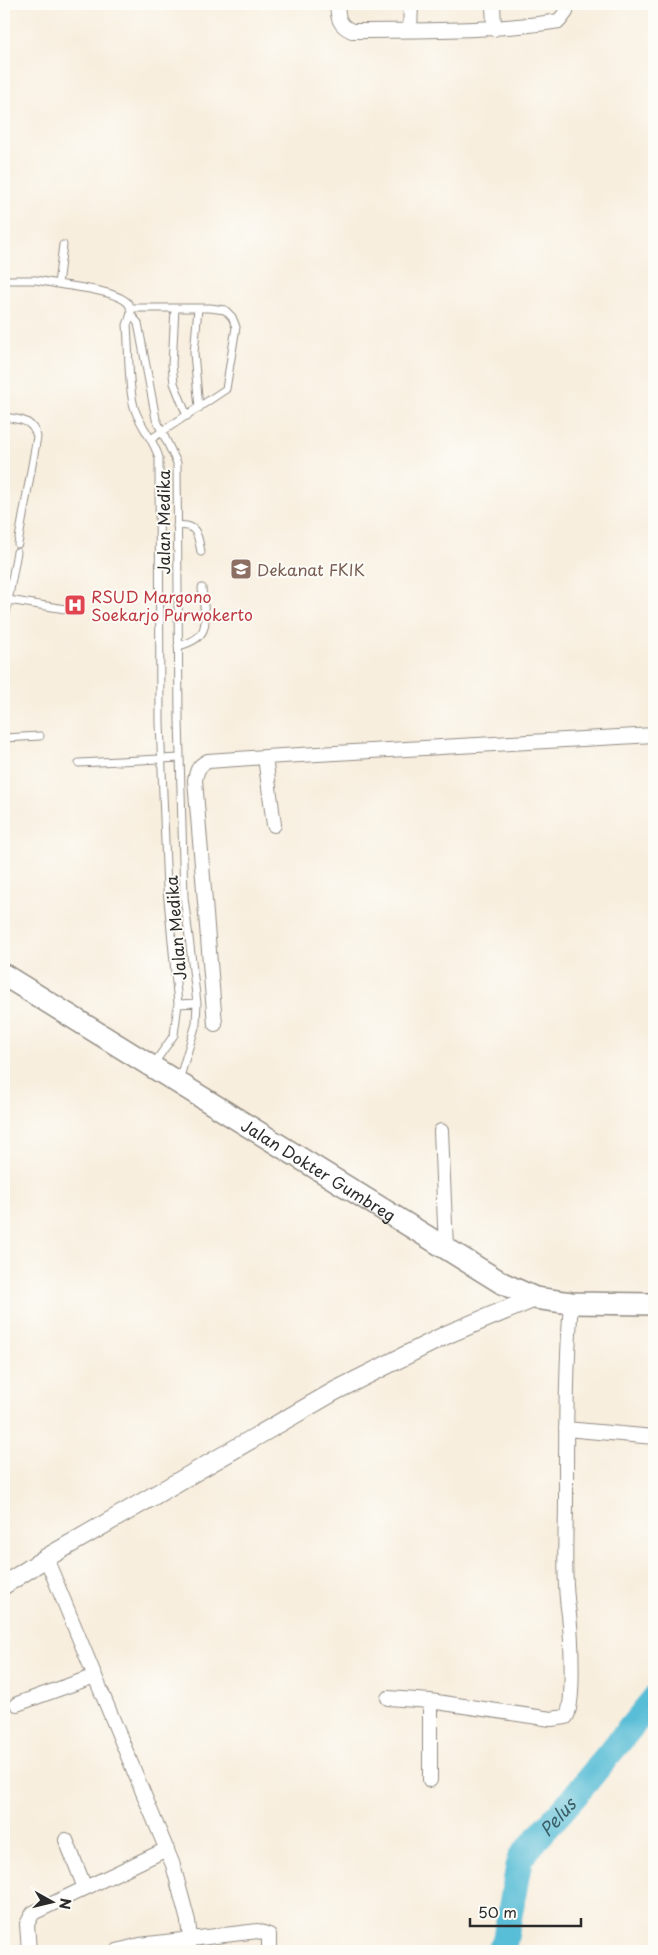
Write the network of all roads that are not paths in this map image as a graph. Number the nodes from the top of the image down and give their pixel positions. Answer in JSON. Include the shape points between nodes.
{"nodes":[{"id":1,"x":337,"y":4,"type":"edge"},
{"id":2,"x":411,"y":4,"type":"edge"},
{"id":3,"x":493,"y":4,"type":"edge"},
{"id":4,"x":567,"y":4,"type":"edge"},
{"id":5,"x":494,"y":29,"type":"junction"},
{"id":6,"x":410,"y":30,"type":"junction"},
{"id":7,"x":62,"y":245,"type":"dead end"},
{"id":8,"x":4,"y":280,"type":"edge"},
{"id":9,"x":58,"y":284,"type":"junction"},
{"id":10,"x":175,"y":308,"type":"junction"},
{"id":11,"x":198,"y":308,"type":"junction"},
{"id":12,"x":131,"y":312,"type":"junction"},
{"id":13,"x":199,"y":408,"type":"junction"},
{"id":14,"x":187,"y":416,"type":"junction"},
{"id":15,"x":4,"y":418,"type":"edge"},
{"id":16,"x":164,"y":433,"type":"junction"},
{"id":17,"x":151,"y":439,"type":"junction"},
{"id":18,"x":177,"y":526,"type":"junction"},
{"id":19,"x":18,"y":544,"type":"dead end"},
{"id":20,"x":17,"y":552,"type":"dead end"},
{"id":21,"x":201,"y":552,"type":"dead end"},
{"id":22,"x":202,"y":588,"type":"dead end"},
{"id":23,"x":8,"y":600,"type":"junction"},
{"id":24,"x":78,"y":611,"type":"dead end"},
{"id":25,"x":4,"y":623,"type":"edge"},
{"id":26,"x":178,"y":646,"type":"junction"},
{"id":27,"x":654,"y":735,"type":"edge"},
{"id":28,"x":40,"y":736,"type":"dead end"},
{"id":29,"x":4,"y":738,"type":"edge"},
{"id":30,"x":265,"y":757,"type":"junction"},
{"id":31,"x":180,"y":758,"type":"junction"},
{"id":32,"x":163,"y":759,"type":"junction"},
{"id":33,"x":79,"y":763,"type":"dead end"},
{"id":34,"x":274,"y":825,"type":"dead end"},
{"id":35,"x":4,"y":975,"type":"edge"},
{"id":36,"x":197,"y":1003,"type":"junction"},
{"id":37,"x":178,"y":1004,"type":"junction"},
{"id":38,"x":216,"y":1024,"type":"dead end"},
{"id":39,"x":151,"y":1067,"type":"junction"},
{"id":40,"x":178,"y":1083,"type":"junction"},
{"id":41,"x":441,"y":1131,"type":"dead end"},
{"id":42,"x":446,"y":1248,"type":"junction"},
{"id":43,"x":535,"y":1298,"type":"junction"},
{"id":44,"x":571,"y":1303,"type":"junction"},
{"id":45,"x":654,"y":1304,"type":"edge"},
{"id":46,"x":566,"y":1429,"type":"junction"},
{"id":47,"x":654,"y":1437,"type":"edge"},
{"id":48,"x":46,"y":1558,"type":"junction"},
{"id":49,"x":4,"y":1585,"type":"edge"},
{"id":50,"x":95,"y":1676,"type":"junction"},
{"id":51,"x":388,"y":1698,"type":"dead end"},
{"id":52,"x":430,"y":1701,"type":"junction"},
{"id":53,"x":17,"y":1704,"type":"dead end"},
{"id":54,"x":430,"y":1780,"type":"dead end"},
{"id":55,"x":66,"y":1840,"type":"dead end"},
{"id":56,"x":167,"y":1849,"type":"junction"},
{"id":57,"x":85,"y":1888,"type":"junction"},
{"id":58,"x":189,"y":1945,"type":"edge"},
{"id":59,"x":29,"y":1951,"type":"edge"},
{"id":60,"x":118,"y":1951,"type":"edge"},
{"id":61,"x":269,"y":1951,"type":"edge"}],
"edges":[{"from":1,"to":6,"type":"street","via":[[338,18],[343,27],[352,31]]},
{"from":2,"to":6,"type":"street"},
{"from":3,"to":5,"type":"street"},
{"from":4,"to":5,"type":"street","via":[[566,12],[558,21]]},
{"from":5,"to":6,"type":"street"},
{"from":7,"to":9,"type":"lane"},
{"from":8,"to":9,"type":"lane"},
{"from":9,"to":12,"type":"lane","via":[[116,295],[125,301]]},
{"from":10,"to":11,"type":"lane"},
{"from":10,"to":12,"type":"lane"},
{"from":10,"to":14,"type":"lane","via":[[174,383]]},
{"from":11,"to":13,"type":"lane","via":[[194,353]]},
{"from":11,"to":13,"type":"lane","via":[[225,310],[236,328],[226,390]]},
{"from":12,"to":16,"type":"lane","name":"Jalan Medika","via":[[138,323],[156,418]]},
{"from":12,"to":17,"type":"lane","name":"Jalan Medika","via":[[127,325],[134,408]]},
{"from":13,"to":14,"type":"lane"},
{"from":14,"to":16,"type":"lane"},
{"from":15,"to":19,"type":"lane","via":[[28,421],[37,437]]},
{"from":16,"to":17,"type":"lane"},
{"from":16,"to":18,"type":"lane","name":"Jalan Medika","via":[[177,463]]},
{"from":17,"to":32,"type":"lane","name":"Jalan Medika","via":[[159,468],[160,723]]},
{"from":18,"to":21,"type":"lane","via":[[193,528]]},
{"from":18,"to":26,"type":"lane","name":"Jalan Medika"},
{"from":20,"to":23,"type":"lane"},
{"from":22,"to":26,"type":"lane","via":[[203,634]]},
{"from":23,"to":24,"type":"lane"},
{"from":23,"to":25,"type":"lane"},
{"from":26,"to":31,"type":"lane","name":"Jalan Medika"},
{"from":27,"to":30,"type":"street"},
{"from":28,"to":29,"type":"lane"},
{"from":30,"to":34,"type":"street"},
{"from":30,"to":38,"type":"street","via":[[208,761],[201,764],[196,773]]},
{"from":31,"to":32,"type":"lane"},
{"from":31,"to":36,"type":"lane","name":"Jalan Medika","via":[[184,897]]},
{"from":32,"to":33,"type":"lane"},
{"from":32,"to":37,"type":"lane","name":"Jalan Medika","via":[[167,889]]},
{"from":35,"to":39,"type":"main road","name":"Jalan Dokter Gumbreg"},
{"from":36,"to":37,"type":"lane"},
{"from":36,"to":40,"type":"lane","name":"Jalan Medika","via":[[196,1024]]},
{"from":37,"to":39,"type":"lane","name":"Jalan Medika","via":[[174,1035]]},
{"from":39,"to":40,"type":"main road","name":"Jalan Dokter Gumbreg"},
{"from":40,"to":42,"type":"main road","name":"Jalan Dokter Gumbreg"},
{"from":41,"to":42,"type":"street"},
{"from":42,"to":43,"type":"main road","name":"Jalan Dokter Gumbreg","via":[[502,1283]]},
{"from":43,"to":44,"type":"main road","name":"Jalan Dokter Gumbreg"},
{"from":43,"to":48,"type":"street","via":[[448,1334],[334,1391]]},
{"from":44,"to":45,"type":"main road","name":"Jalan Dokter Gumbreg"},
{"from":44,"to":46,"type":"street"},
{"from":46,"to":47,"type":"street"},
{"from":46,"to":52,"type":"street","via":[[566,1593],[571,1696],[568,1713],[566,1717],[551,1719]]},
{"from":48,"to":49,"type":"street"},
{"from":48,"to":50,"type":"street"},
{"from":50,"to":53,"type":"street"},
{"from":50,"to":56,"type":"street"},
{"from":51,"to":52,"type":"street"},
{"from":52,"to":54,"type":"street"},
{"from":55,"to":57,"type":"street"},
{"from":56,"to":57,"type":"street"},
{"from":56,"to":58,"type":"street","via":[[182,1898]]},
{"from":57,"to":59,"type":"street","via":[[30,1916]]},
{"from":58,"to":60,"type":"street","via":[[140,1945]]},
{"from":58,"to":61,"type":"street","via":[[258,1931],[269,1935]]}]}
